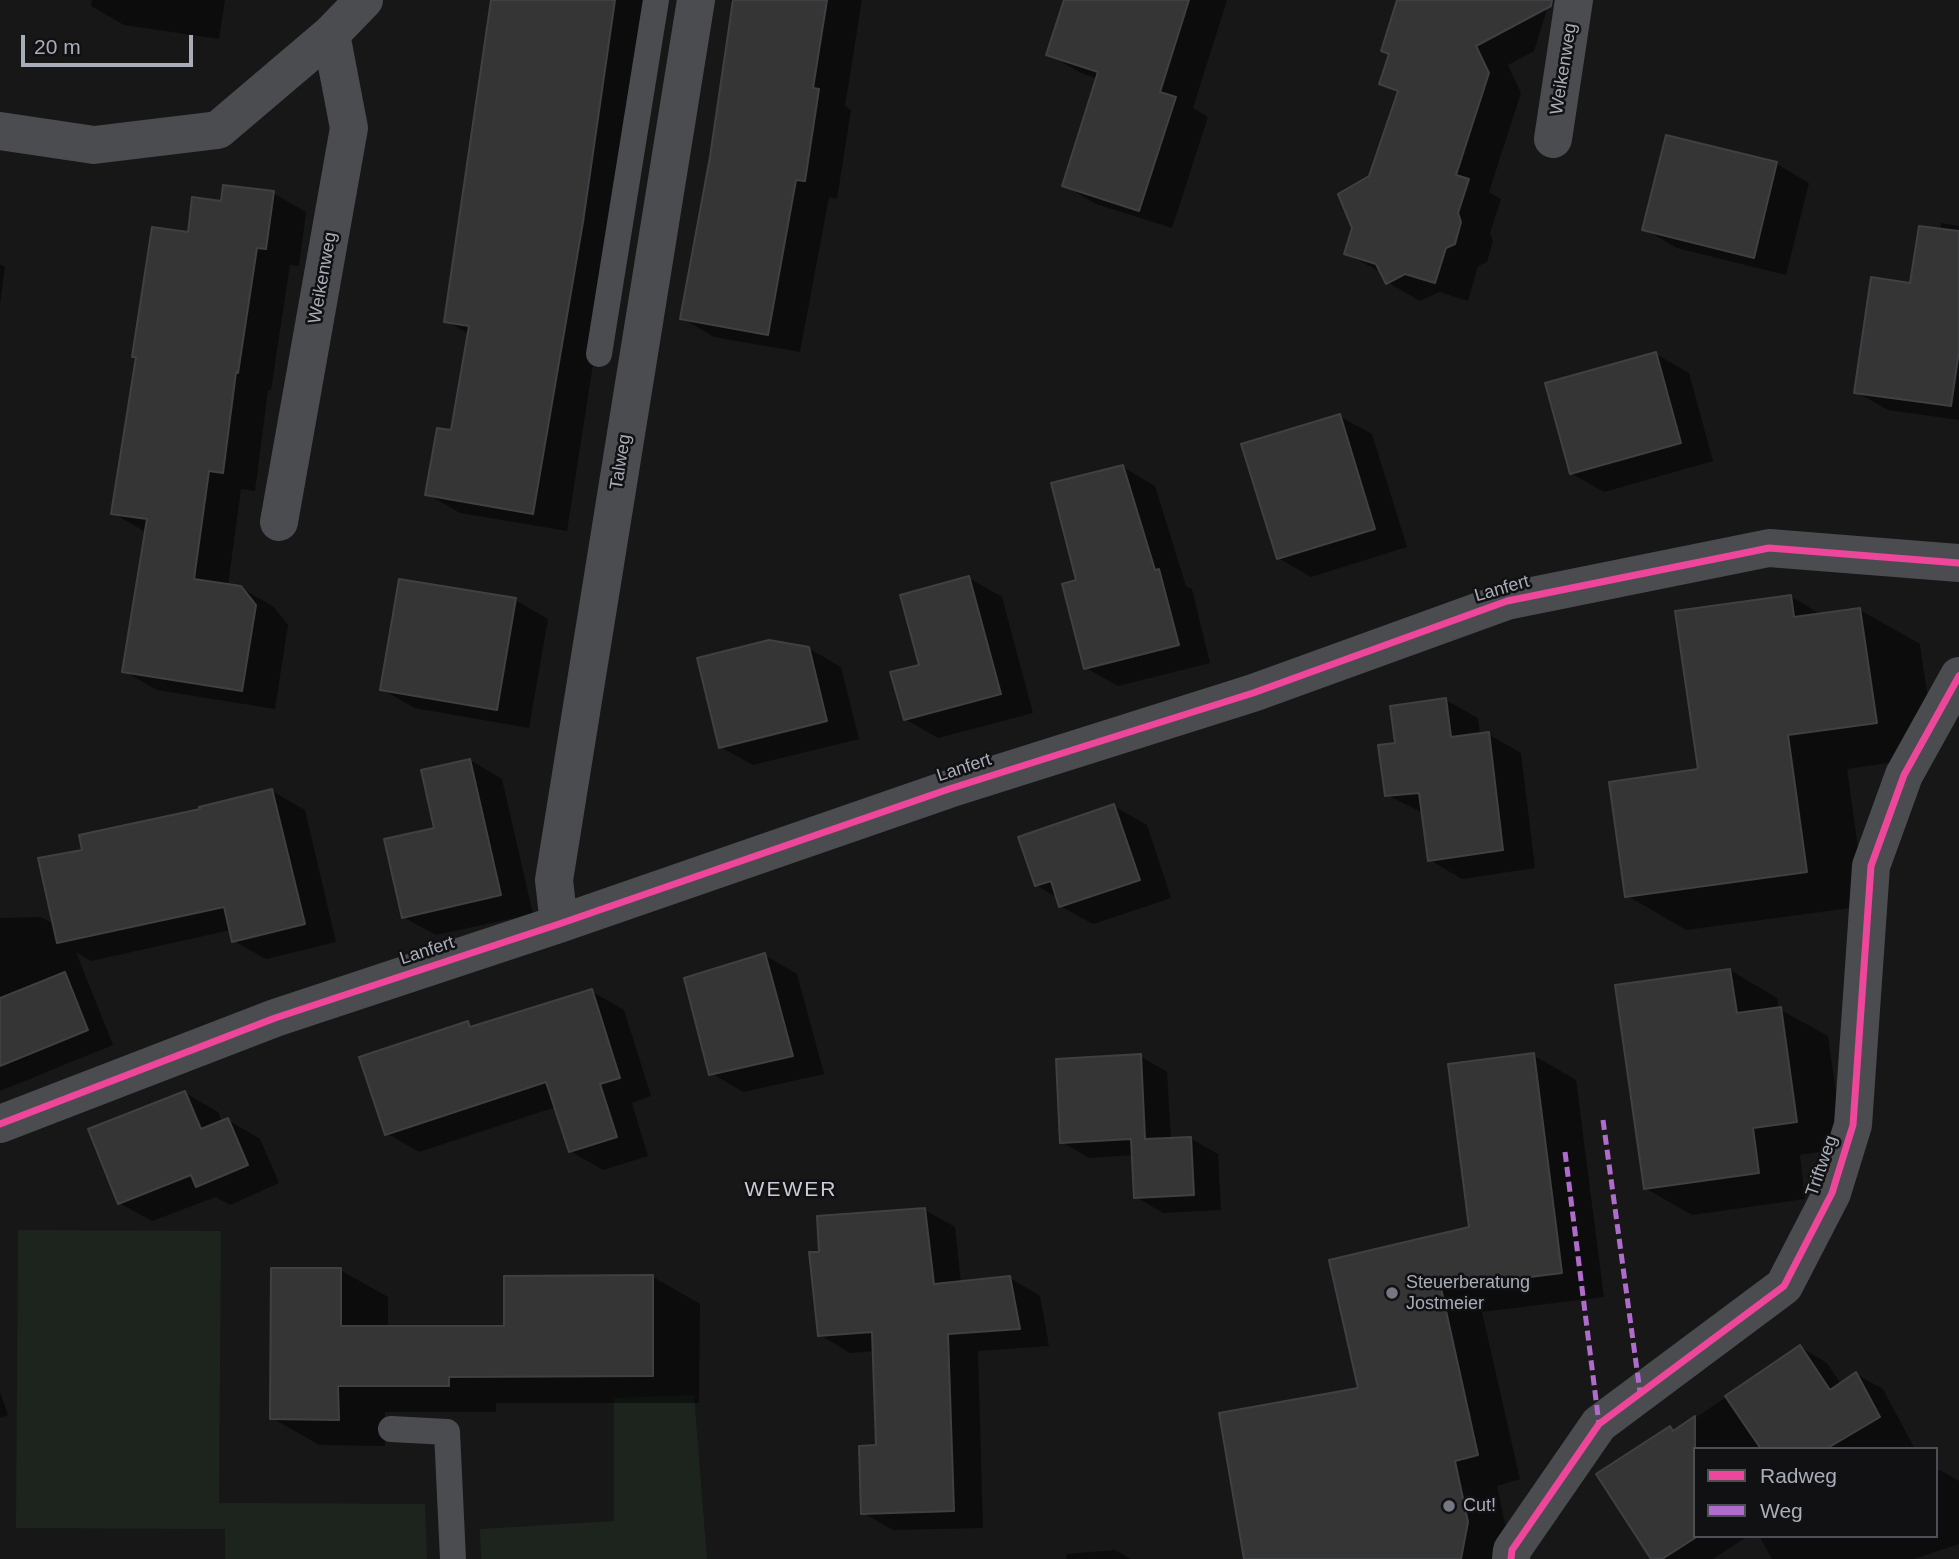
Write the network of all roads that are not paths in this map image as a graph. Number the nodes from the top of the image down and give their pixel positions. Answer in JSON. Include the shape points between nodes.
{"nodes":[{"id":1,"x":364,"y":0,"type":"edge"},
{"id":2,"x":656,"y":0,"type":"edge"},
{"id":3,"x":696,"y":0,"type":"edge"},
{"id":4,"x":1574,"y":0,"type":"edge"},
{"id":5,"x":331,"y":34,"type":"junction"},
{"id":6,"x":0,"y":131,"type":"edge"},
{"id":7,"x":1553,"y":139,"type":"dead end"},
{"id":8,"x":599,"y":354,"type":"dead end"},
{"id":9,"x":279,"y":522,"type":"dead end"},
{"id":10,"x":1959,"y":563,"type":"edge"},
{"id":11,"x":1959,"y":676,"type":"edge"},
{"id":12,"x":559,"y":925,"type":"junction"},
{"id":13,"x":0,"y":1124,"type":"edge"},
{"id":14,"x":391,"y":1429,"type":"dead end"},
{"id":15,"x":453,"y":1559,"type":"edge"},
{"id":16,"x":1511,"y":1559,"type":"edge"}],
"edges":[{"from":1,"to":5,"type":"street"},
{"from":2,"to":8,"type":"lane"},
{"from":3,"to":12,"type":"street","name":"Talweg","via":[[554,880]]},
{"from":4,"to":7,"type":"street","name":"Weikenweg"},
{"from":5,"to":6,"type":"street","via":[[218,130],[94,145]]},
{"from":5,"to":9,"type":"street","name":"Weikenweg","via":[[349,128]]},
{"from":10,"to":12,"type":"street","name":"Lanfert","via":[[1769,548],[1507,601],[1253,693],[949,789]]},
{"from":11,"to":16,"type":"street","name":"Triftweg","via":[[1904,775],[1871,866],[1853,1125],[1832,1193],[1784,1286],[1599,1424],[1512,1550]]},
{"from":12,"to":13,"type":"street","name":"Lanfert","via":[[275,1018]]},
{"from":14,"to":15,"type":"lane","via":[[447,1432]]}]}
